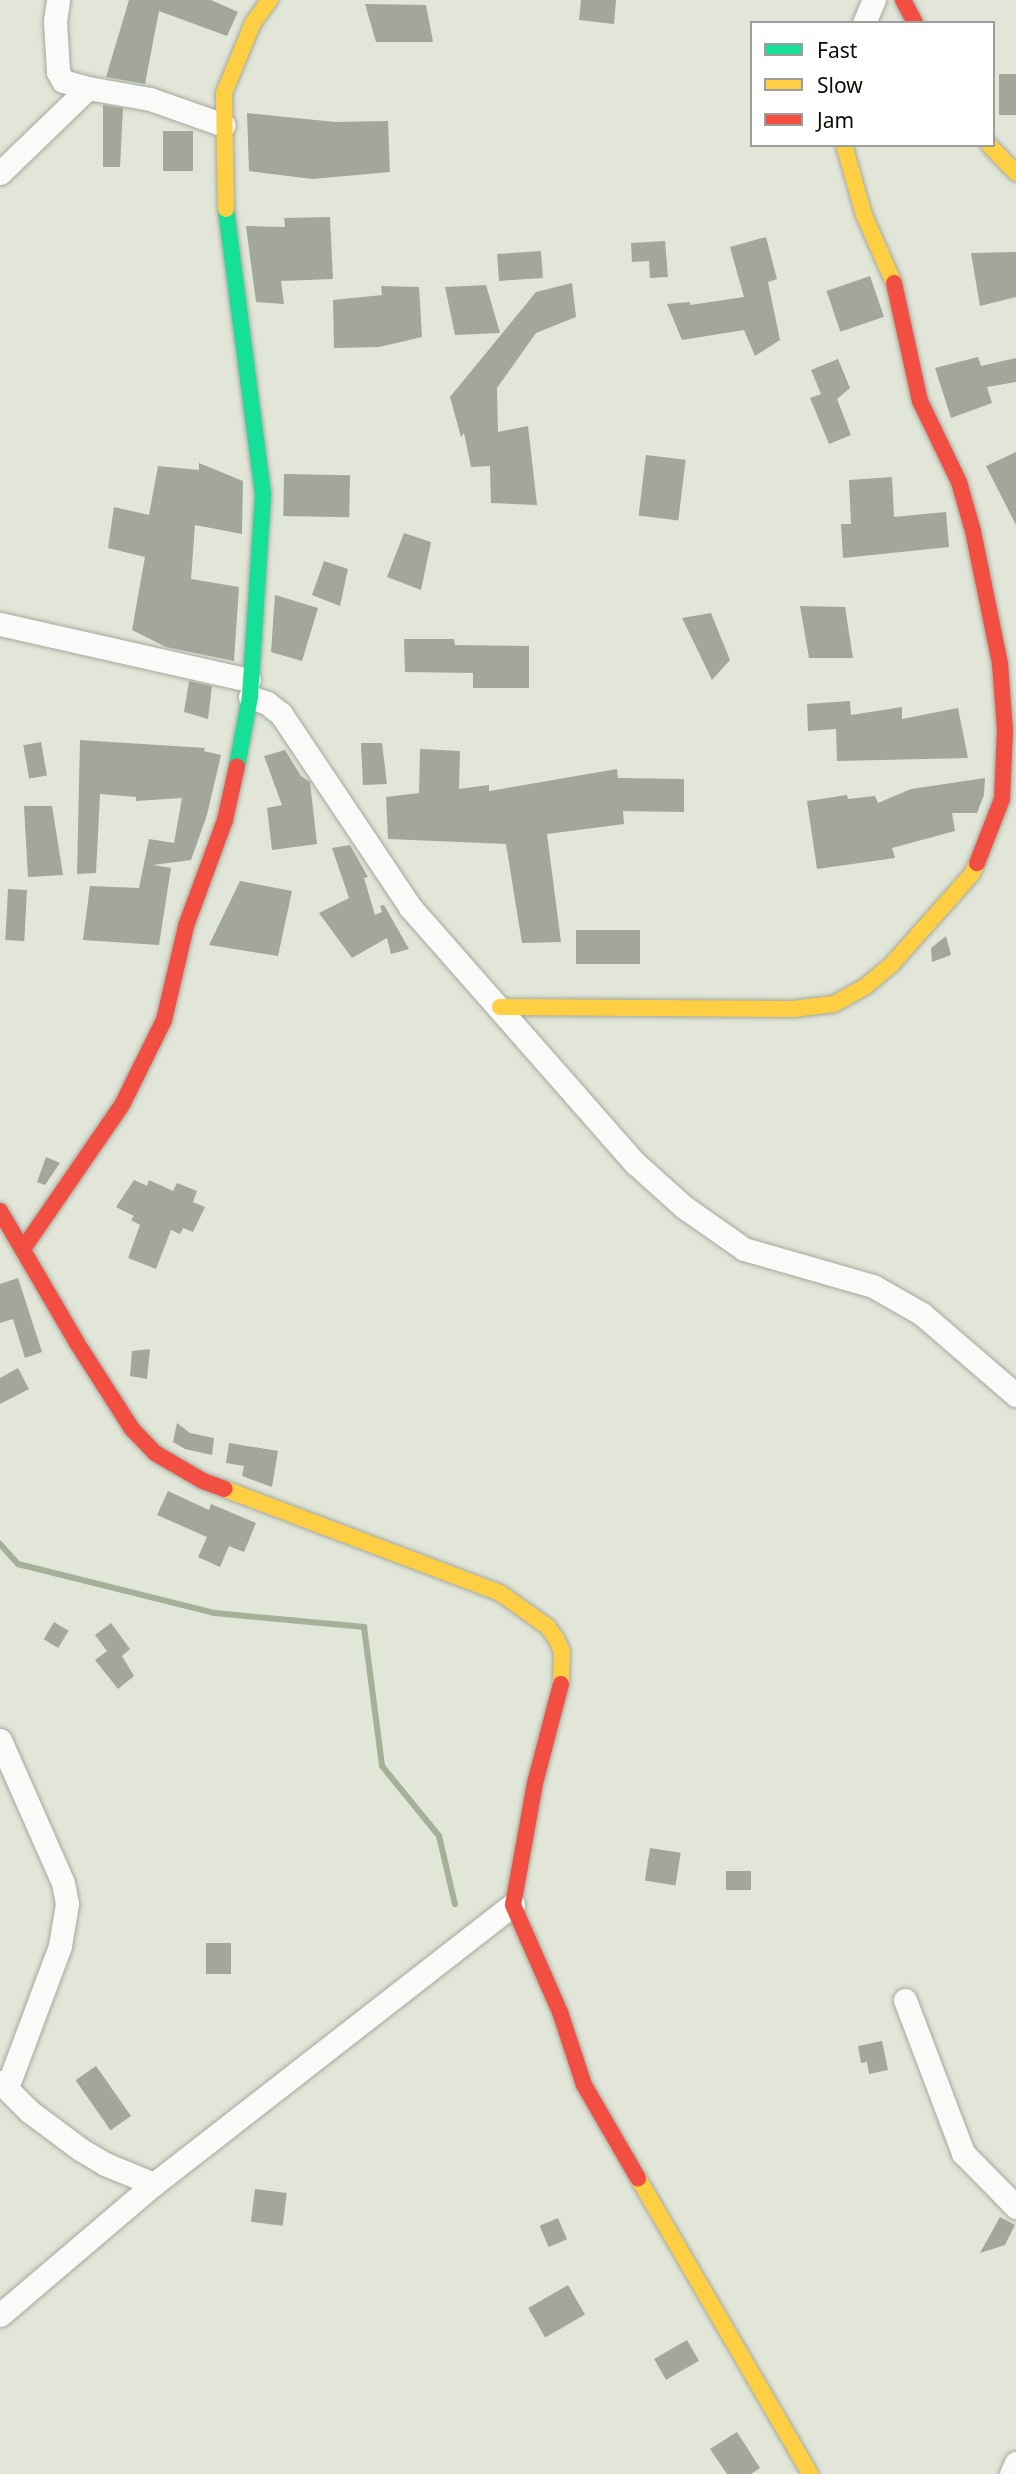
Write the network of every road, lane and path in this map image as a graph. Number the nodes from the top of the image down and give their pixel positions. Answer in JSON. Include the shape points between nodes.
{"nodes":[{"id":1,"x":58,"y":0,"type":"edge"},
{"id":2,"x":270,"y":0,"type":"edge"},
{"id":3,"x":874,"y":0,"type":"edge"},
{"id":4,"x":903,"y":0,"type":"edge"},
{"id":5,"x":865,"y":21,"type":"edge"},
{"id":6,"x":914,"y":21,"type":"edge"},
{"id":7,"x":88,"y":88,"type":"junction"},
{"id":8,"x":224,"y":125,"type":"junction"},
{"id":9,"x":845,"y":147,"type":"edge"},
{"id":10,"x":991,"y":147,"type":"edge"},
{"id":11,"x":0,"y":173,"type":"edge"},
{"id":12,"x":1016,"y":173,"type":"edge"},
{"id":13,"x":0,"y":624,"type":"edge"},
{"id":14,"x":249,"y":689,"type":"junction"},
{"id":15,"x":500,"y":1007,"type":"junction"},
{"id":16,"x":0,"y":1211,"type":"edge"},
{"id":17,"x":23,"y":1249,"type":"junction"},
{"id":18,"x":1016,"y":1395,"type":"edge"},
{"id":19,"x":0,"y":1740,"type":"edge"},
{"id":20,"x":513,"y":1905,"type":"junction"},
{"id":21,"x":905,"y":2000,"type":"dead end"},
{"id":22,"x":3,"y":2085,"type":"edge"},
{"id":23,"x":154,"y":2185,"type":"junction"},
{"id":24,"x":1016,"y":2207,"type":"edge"},
{"id":25,"x":0,"y":2315,"type":"edge"},
{"id":26,"x":1016,"y":2463,"type":"edge"},
{"id":27,"x":810,"y":2474,"type":"edge"},
{"id":28,"x":1010,"y":2474,"type":"edge"}],
"edges":[{"from":1,"to":7,"type":"street","via":[[58,72],[63,81]]},
{"from":2,"to":8,"type":"street","via":[[234,61],[224,93]]},
{"from":3,"to":5,"type":"street"},
{"from":4,"to":6,"type":"street"},
{"from":7,"to":8,"type":"street","via":[[150,99]]},
{"from":7,"to":11,"type":"street"},
{"from":8,"to":14,"type":"street","via":[[227,230],[262,495]]},
{"from":9,"to":15,"type":"street","via":[[864,215],[896,287],[920,401],[962,494],[1000,664],[1005,730],[1002,799],[972,874],[892,964],[834,1004],[793,1009]]},
{"from":10,"to":12,"type":"street"},
{"from":13,"to":14,"type":"street"},
{"from":14,"to":15,"type":"street","via":[[281,714],[410,907]]},
{"from":14,"to":17,"type":"street","via":[[225,820],[186,926],[164,1020],[122,1105]]},
{"from":15,"to":18,"type":"street","via":[[635,1163],[684,1207],[744,1249],[873,1286],[922,1314]]},
{"from":16,"to":17,"type":"street"},
{"from":17,"to":20,"type":"street","via":[[132,1429],[155,1454],[203,1481],[500,1592],[548,1627],[562,1652],[562,1681],[540,1757]]},
{"from":19,"to":22,"type":"street","via":[[63,1883],[67,1904],[60,1946]]},
{"from":20,"to":23,"type":"street"},
{"from":20,"to":27,"type":"street","via":[[560,2012],[584,2085]]},
{"from":21,"to":24,"type":"street","via":[[963,2153]]},
{"from":22,"to":23,"type":"street","via":[[79,2148]]},
{"from":23,"to":25,"type":"street"},
{"from":26,"to":28,"type":"street"}]}
